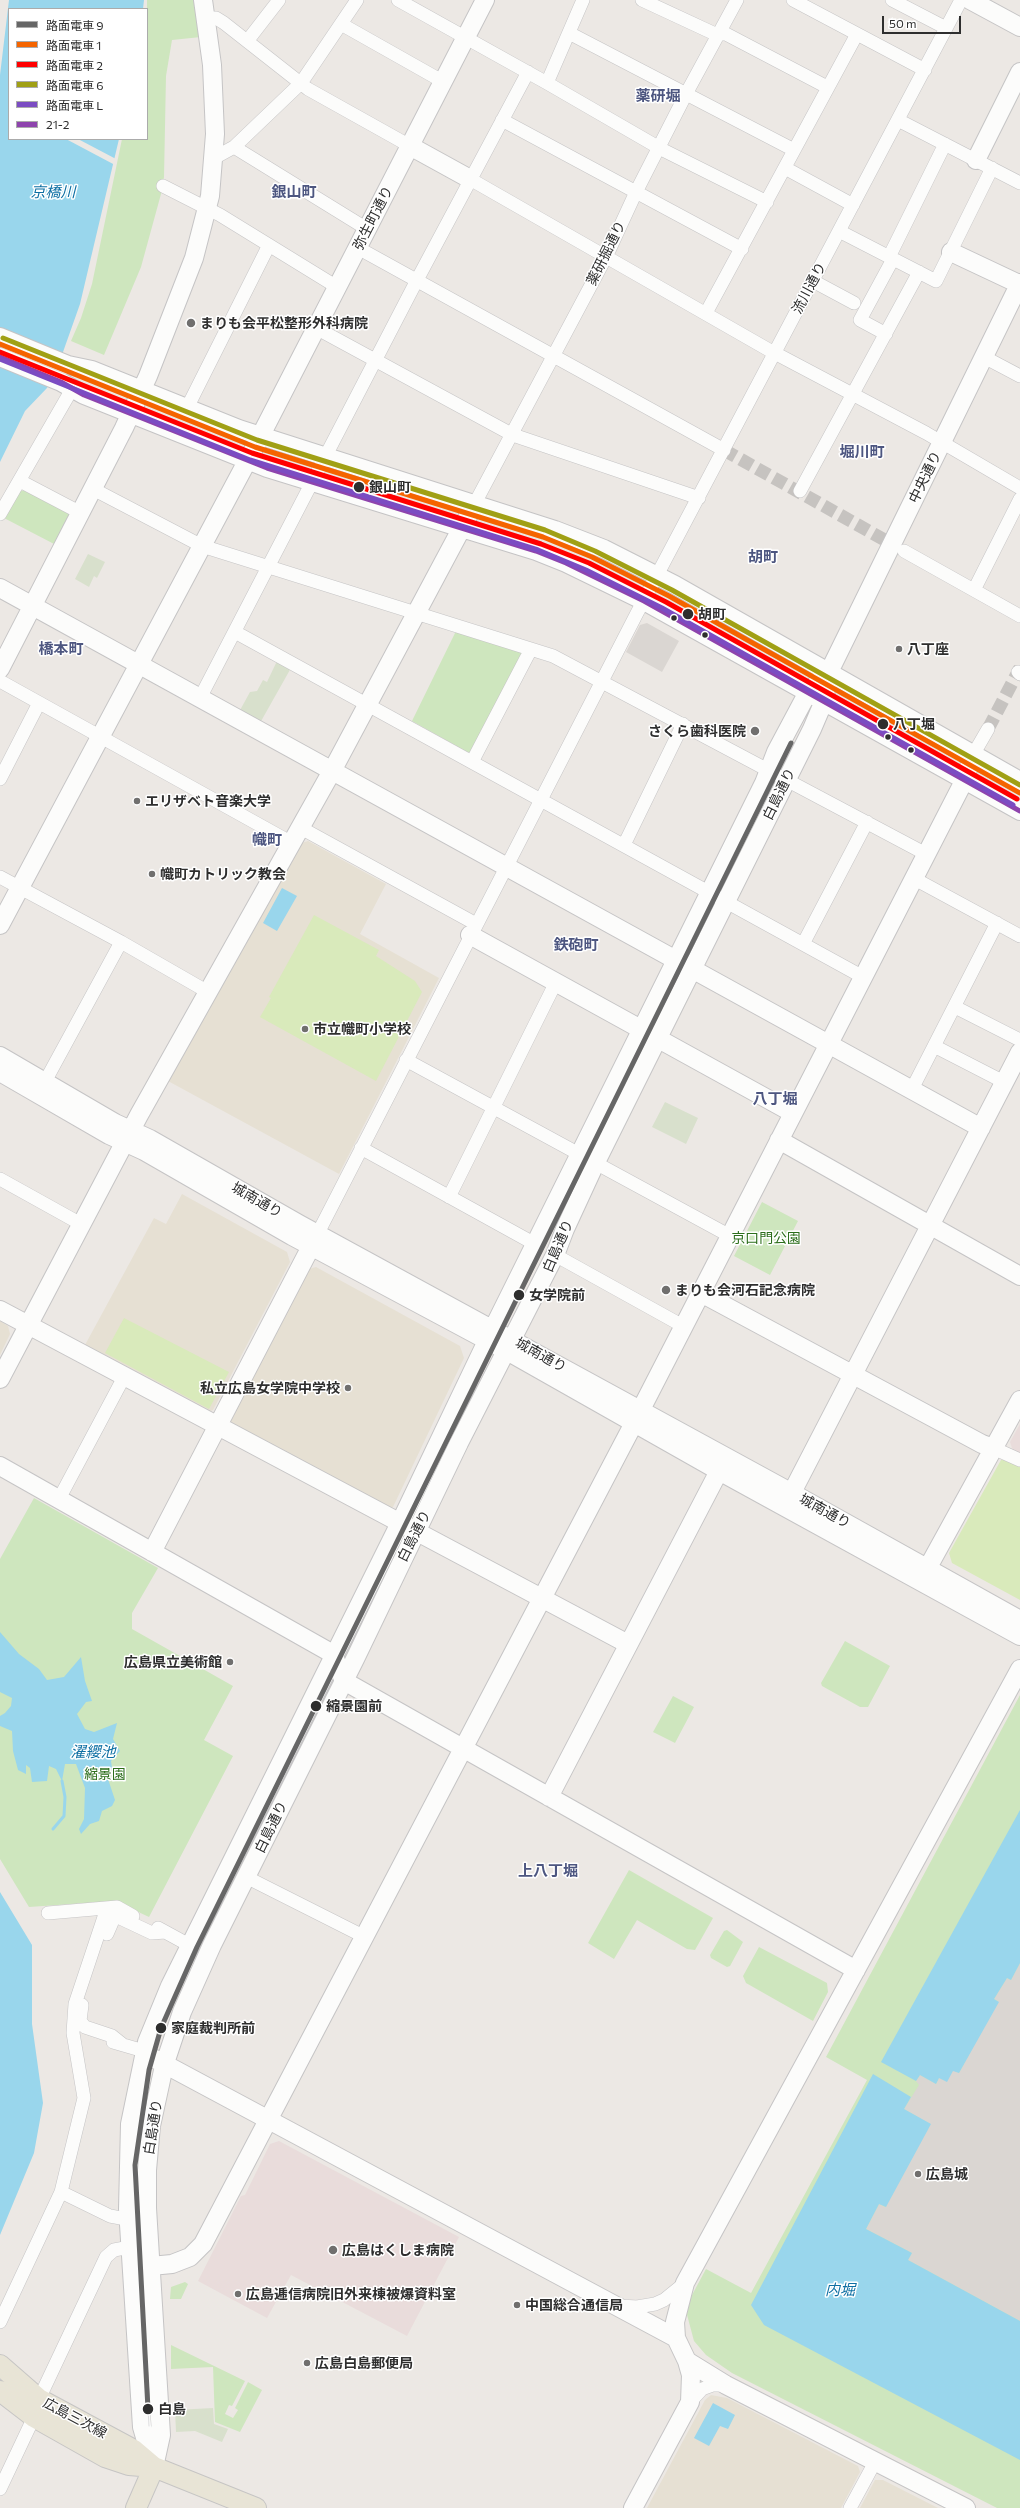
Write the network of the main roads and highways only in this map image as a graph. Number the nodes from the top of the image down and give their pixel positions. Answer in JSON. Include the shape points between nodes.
{"nodes":[{"id":1,"x":0,"y":2365,"type":"edge"},
{"id":2,"x":4,"y":2399,"type":"edge"},
{"id":3,"x":37,"y":2408,"type":"junction"},
{"id":4,"x":154,"y":2467,"type":"junction"},
{"id":5,"x":244,"y":2506,"type":"edge"},
{"id":6,"x":136,"y":2508,"type":"edge"}],
"edges":[{"from":1,"to":3,"type":"main road","name":"広島三次線"},
{"from":2,"to":3,"type":"main road","name":"広島三次線"},
{"from":3,"to":4,"type":"main road","name":"広島三次線","via":[[134,2450]]},
{"from":4,"to":5,"type":"main road","name":"広島三次線"},
{"from":4,"to":6,"type":"main road"}]}
